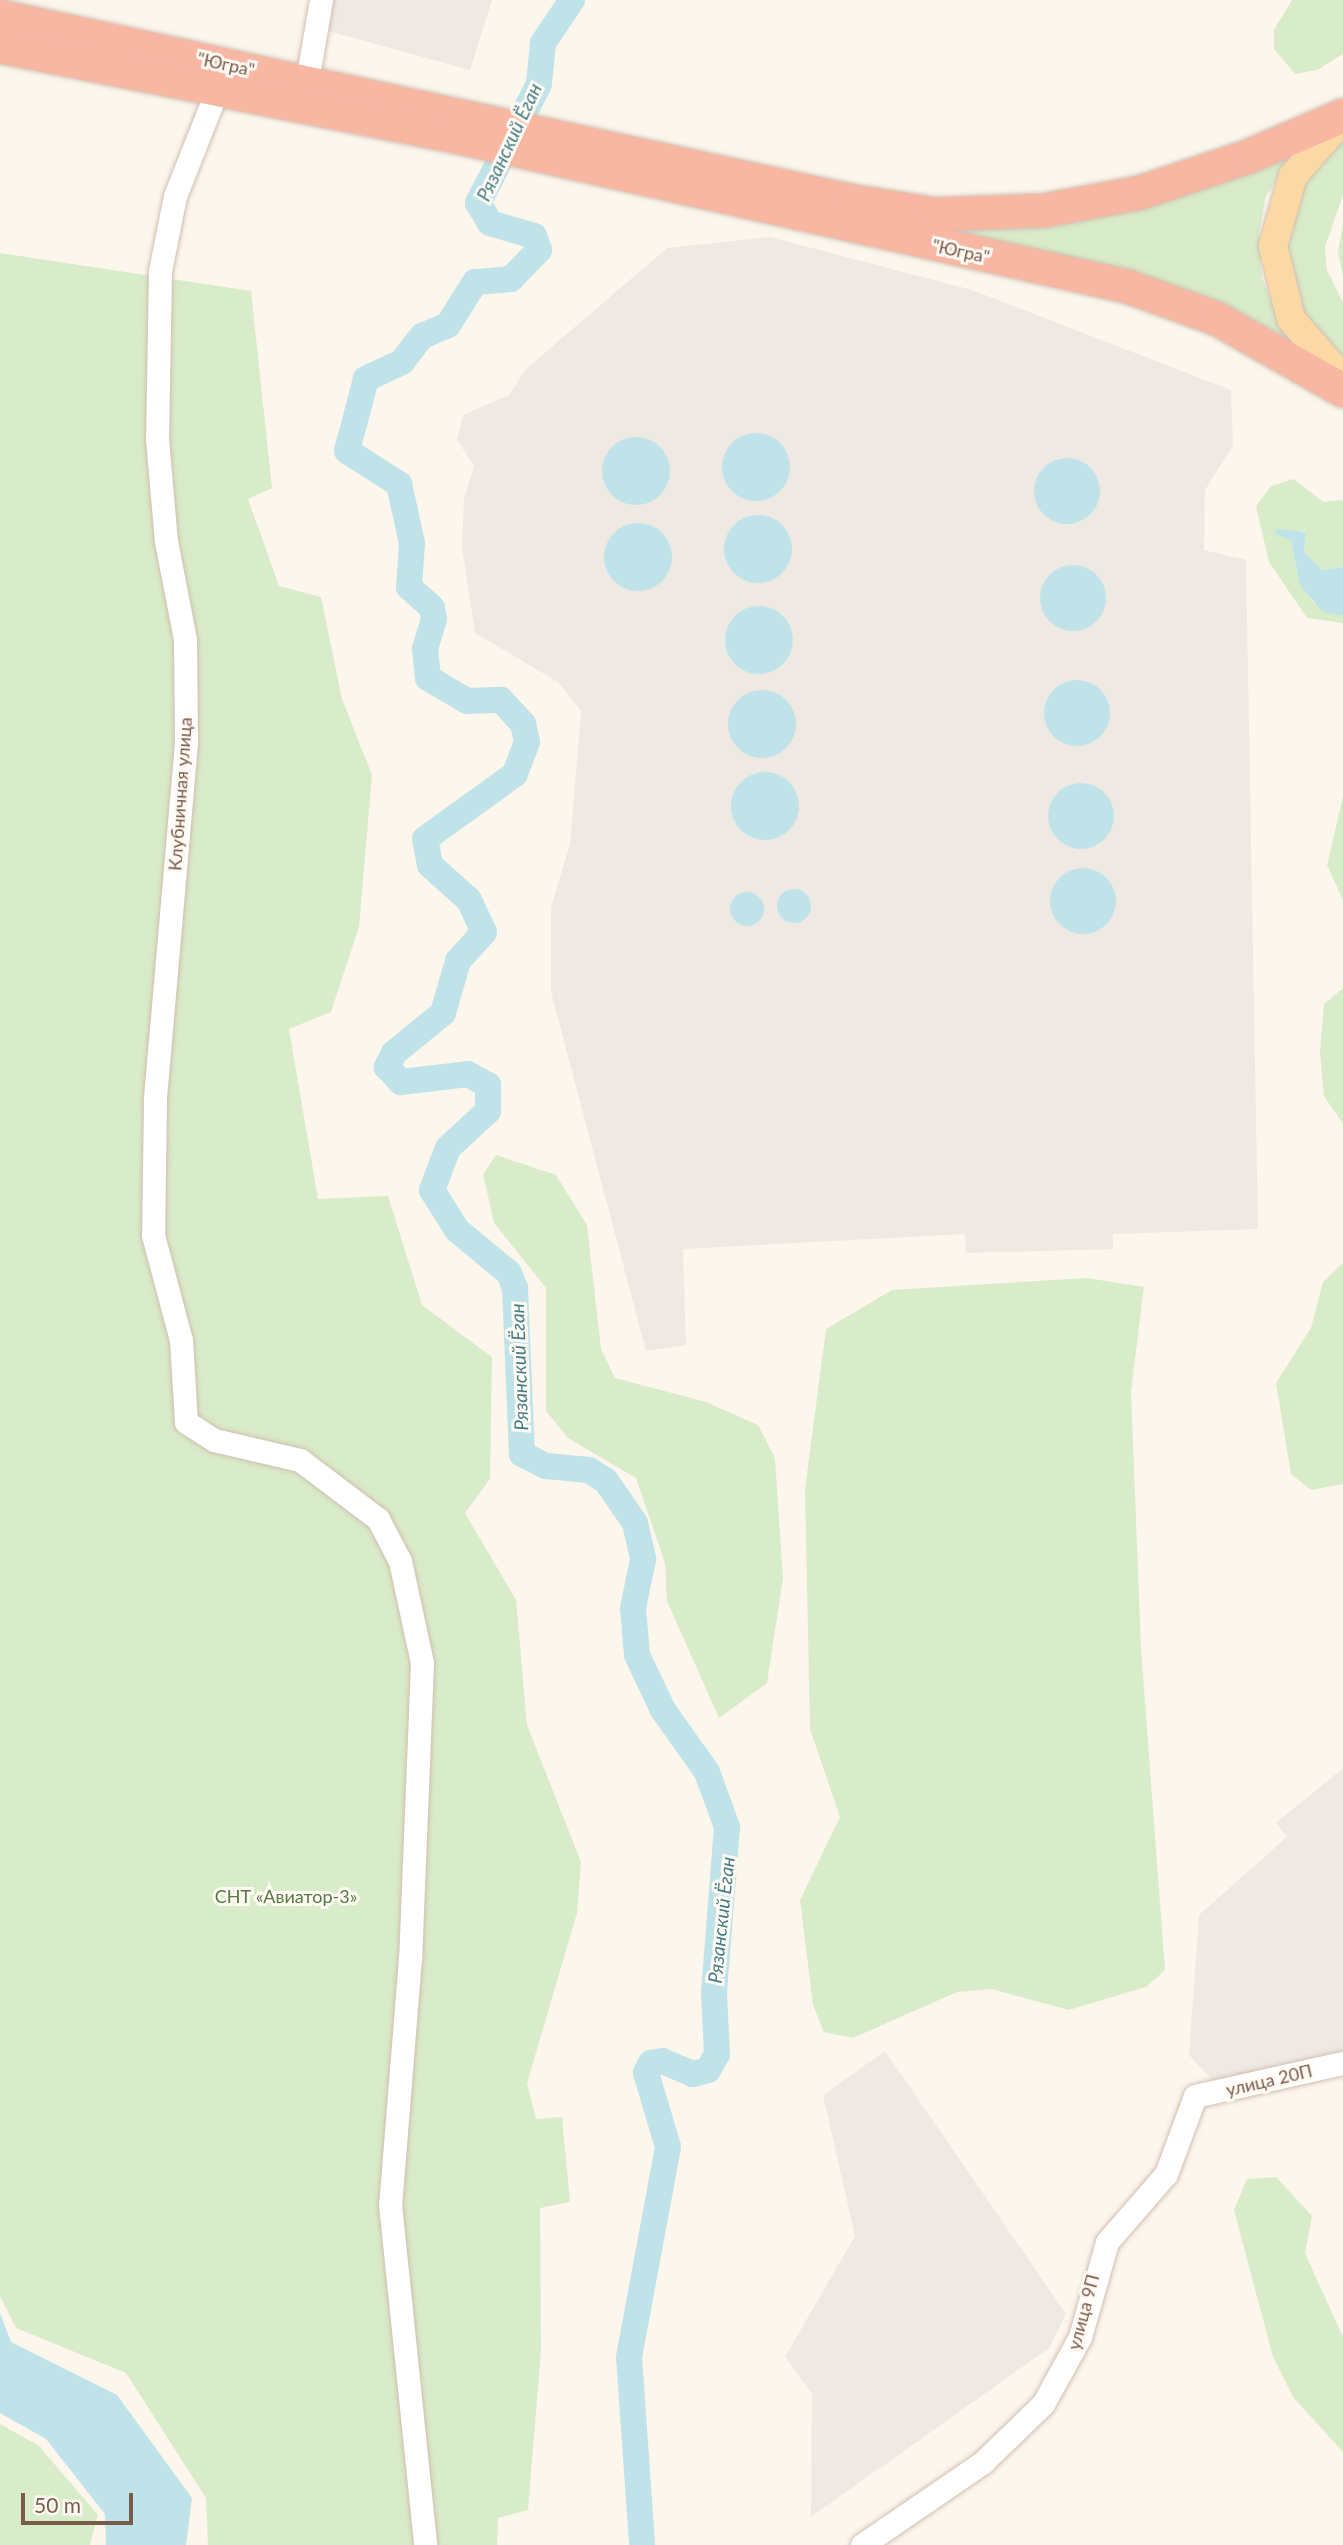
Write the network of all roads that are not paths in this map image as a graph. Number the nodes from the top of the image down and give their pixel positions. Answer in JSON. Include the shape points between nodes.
{"nodes":[{"id":1,"x":321,"y":0,"type":"edge"},
{"id":2,"x":0,"y":16,"type":"edge"},
{"id":3,"x":0,"y":46,"type":"edge"},
{"id":4,"x":307,"y":81,"type":"junction"},
{"id":5,"x":218,"y":90,"type":"junction"},
{"id":6,"x":1343,"y":117,"type":"edge"},
{"id":7,"x":449,"y":122,"type":"junction"},
{"id":8,"x":565,"y":148,"type":"junction"},
{"id":9,"x":1343,"y":379,"type":"edge"},
{"id":10,"x":1343,"y":390,"type":"edge"},
{"id":11,"x":1343,"y":2063,"type":"edge"},
{"id":12,"x":1195,"y":2096,"type":"joint"},
{"id":13,"x":425,"y":2545,"type":"edge"},
{"id":14,"x":862,"y":2545,"type":"edge"}],
"edges":[{"from":1,"to":4,"type":"street"},
{"from":2,"to":4,"type":"highway","name":"\"Югра\""},
{"from":3,"to":5,"type":"highway","name":"\"Югра\""},
{"from":4,"to":7,"type":"highway","name":"\"Югра\""},
{"from":5,"to":7,"type":"highway","name":"\"Югра\""},
{"from":5,"to":13,"type":"street","name":"Клубничная улица","via":[[168,220],[158,307],[157,439],[166,541],[185,640],[186,743],[150,1176],[153,1235],[181,1340],[186,1422],[214,1440],[282,1452],[320,1473],[378,1519],[403,1574],[425,1698],[390,2204]]},
{"from":6,"to":8,"type":"highway","name":"\"Югра\"","via":[[1248,156],[1140,192],[1001,215],[853,201]]},
{"from":6,"to":9,"type":"main road","via":[[1293,176],[1273,246],[1291,319]]},
{"from":7,"to":8,"type":"highway"},
{"from":8,"to":10,"type":"highway","name":"\"Югра\"","via":[[1151,293],[1244,332]]},
{"from":11,"to":12,"type":"street","name":"улица 20П"},
{"from":12,"to":14,"type":"street","name":"улица 9П","via":[[1166,2174],[1107,2242],[1080,2337],[1043,2404],[983,2462]]}]}
